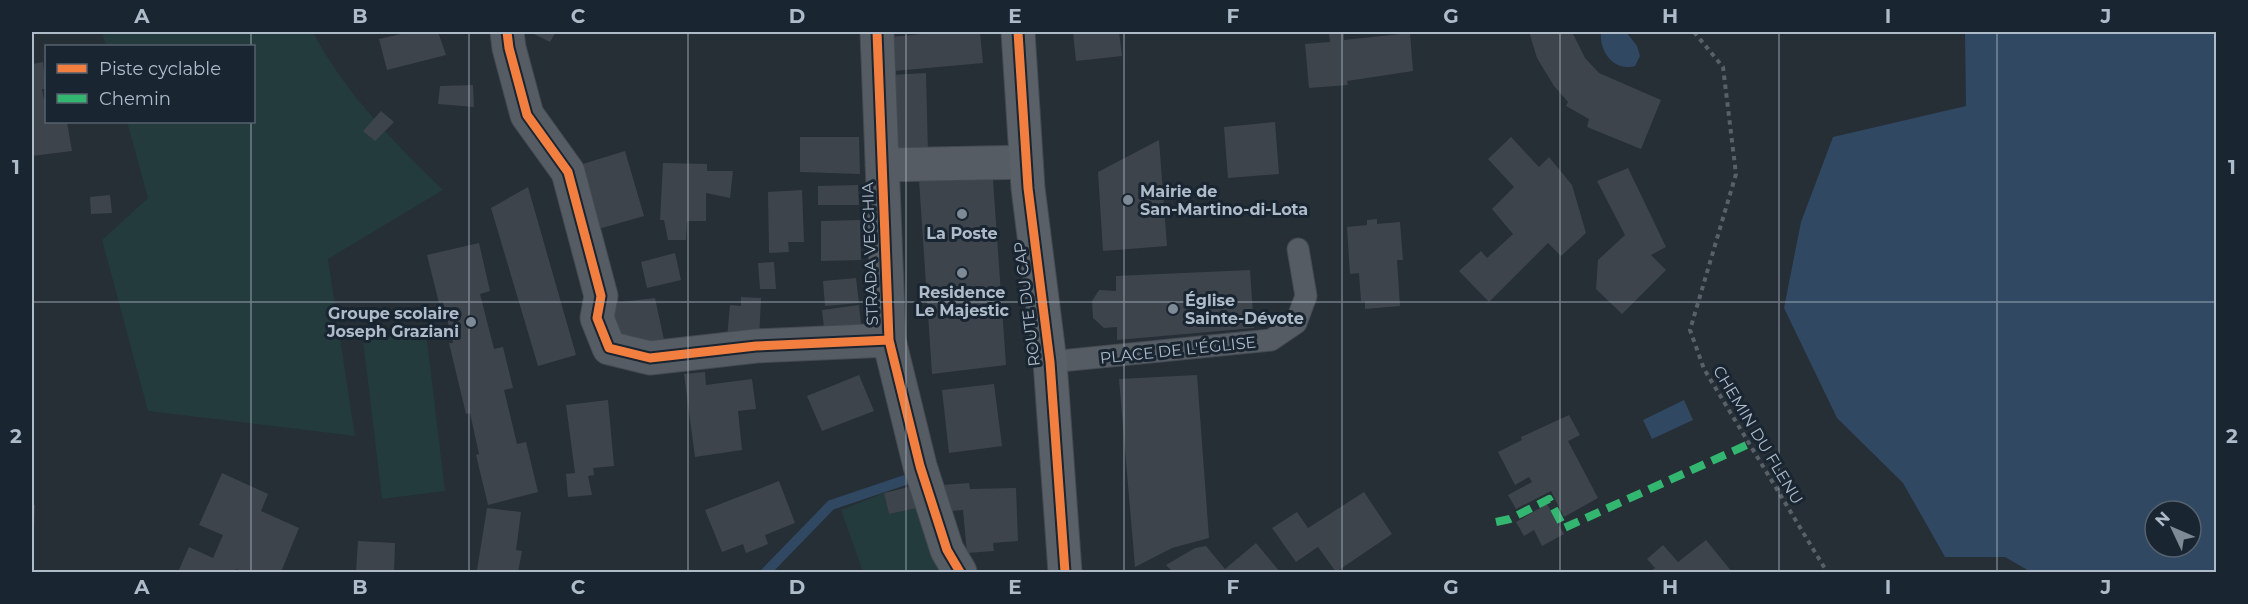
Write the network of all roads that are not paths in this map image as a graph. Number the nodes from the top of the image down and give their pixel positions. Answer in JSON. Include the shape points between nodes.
{"nodes":[{"id":1,"x":507,"y":32,"type":"edge"},
{"id":2,"x":877,"y":32,"type":"edge"},
{"id":3,"x":1018,"y":32,"type":"edge"},
{"id":4,"x":1026,"y":162,"type":"junction"},
{"id":5,"x":882,"y":165,"type":"junction"},
{"id":6,"x":1298,"y":249,"type":"dead end"},
{"id":7,"x":889,"y":340,"type":"junction"},
{"id":8,"x":1050,"y":362,"type":"junction"},
{"id":9,"x":960,"y":573,"type":"edge"},
{"id":10,"x":1065,"y":573,"type":"edge"}],
"edges":[{"from":1,"to":7,"type":"street","via":[[527,115],[568,172],[601,296],[597,318],[609,348],[650,358],[756,346]]},
{"from":2,"to":5,"type":"street","name":"STRADA VECCHIA"},
{"from":3,"to":4,"type":"main road","name":"ROUTE DU CAP"},
{"from":4,"to":5,"type":"street"},
{"from":4,"to":8,"type":"main road","name":"ROUTE DU CAP"},
{"from":5,"to":7,"type":"street","name":"STRADA VECCHIA"},
{"from":6,"to":8,"type":"lane","name":"PLACE DE L'ÉGLISE","via":[[1306,296],[1296,323],[1271,340]]},
{"from":7,"to":9,"type":"street","name":"STRADA VECCHIA","via":[[920,466],[947,550]]},
{"from":8,"to":10,"type":"main road","name":"ROUTE DU CAP"}]}
